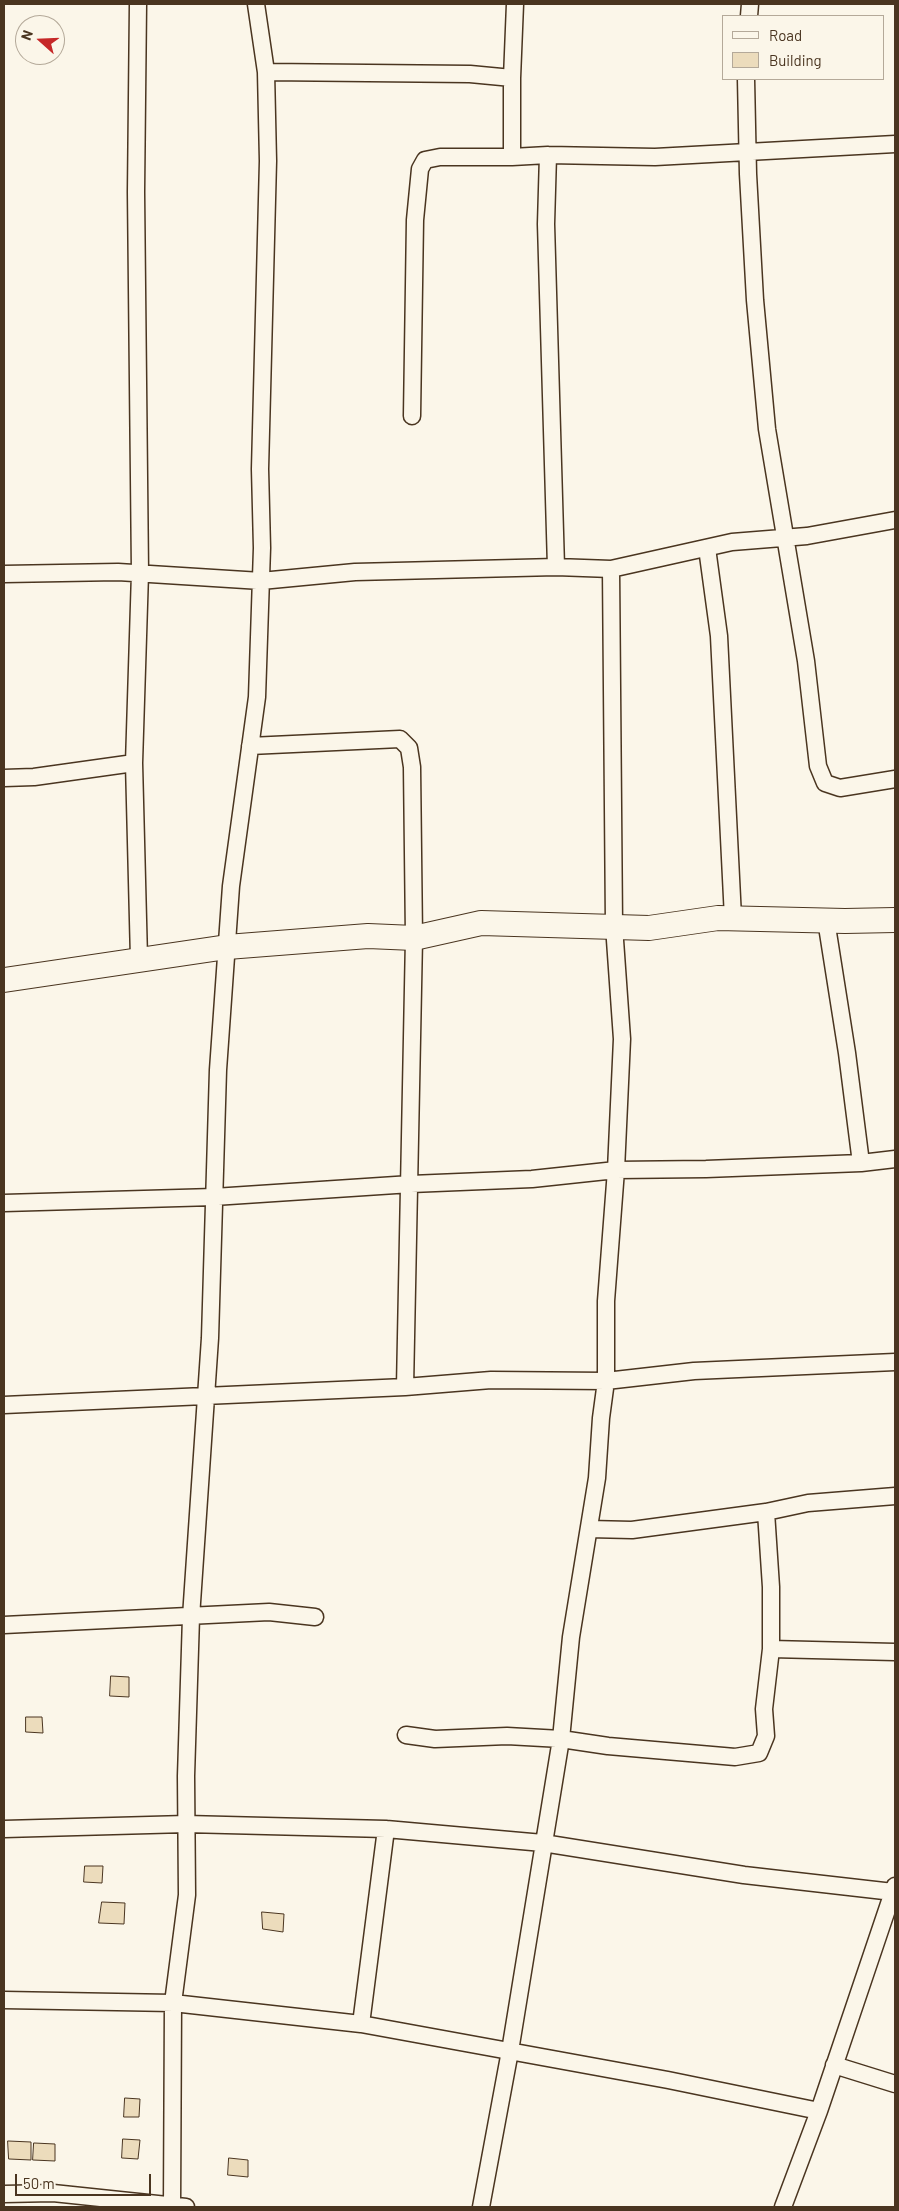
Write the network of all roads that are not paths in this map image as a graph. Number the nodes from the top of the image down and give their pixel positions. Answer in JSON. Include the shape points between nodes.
{"nodes":[{"id":1,"x":138,"y":4,"type":"edge"},
{"id":2,"x":256,"y":4,"type":"edge"},
{"id":3,"x":515,"y":4,"type":"edge"},
{"id":4,"x":266,"y":72,"type":"junction"},
{"id":5,"x":512,"y":78,"type":"junction"},
{"id":6,"x":746,"y":80,"type":"edge"},
{"id":7,"x":895,"y":144,"type":"edge"},
{"id":8,"x":748,"y":151,"type":"junction"},
{"id":9,"x":548,"y":155,"type":"junction"},
{"id":10,"x":512,"y":157,"type":"junction"},
{"id":11,"x":412,"y":416,"type":"dead end"},
{"id":12,"x":895,"y":520,"type":"edge"},
{"id":13,"x":786,"y":537,"type":"junction"},
{"id":14,"x":707,"y":548,"type":"junction"},
{"id":15,"x":556,"y":567,"type":"junction"},
{"id":16,"x":611,"y":569,"type":"junction"},
{"id":17,"x":140,"y":573,"type":"junction"},
{"id":18,"x":4,"y":574,"type":"edge"},
{"id":19,"x":261,"y":581,"type":"junction"},
{"id":20,"x":250,"y":746,"type":"junction"},
{"id":21,"x":134,"y":763,"type":"junction"},
{"id":22,"x":4,"y":778,"type":"edge"},
{"id":23,"x":895,"y":779,"type":"edge"},
{"id":24,"x":733,"y":918,"type":"junction"},
{"id":25,"x":826,"y":920,"type":"junction"},
{"id":26,"x":895,"y":920,"type":"edge"},
{"id":27,"x":614,"y":926,"type":"junction"},
{"id":28,"x":414,"y":938,"type":"junction"},
{"id":29,"x":227,"y":947,"type":"junction"},
{"id":30,"x":139,"y":959,"type":"junction"},
{"id":31,"x":4,"y":980,"type":"edge"},
{"id":32,"x":895,"y":1159,"type":"edge"},
{"id":33,"x":861,"y":1163,"type":"junction"},
{"id":34,"x":616,"y":1170,"type":"junction"},
{"id":35,"x":411,"y":1184,"type":"junction"},
{"id":36,"x":214,"y":1197,"type":"junction"},
{"id":37,"x":4,"y":1203,"type":"edge"},
{"id":38,"x":895,"y":1362,"type":"edge"},
{"id":39,"x":606,"y":1381,"type":"junction"},
{"id":40,"x":406,"y":1387,"type":"junction"},
{"id":41,"x":205,"y":1396,"type":"junction"},
{"id":42,"x":4,"y":1405,"type":"edge"},
{"id":43,"x":895,"y":1496,"type":"edge"},
{"id":44,"x":766,"y":1512,"type":"junction"},
{"id":45,"x":589,"y":1529,"type":"junction"},
{"id":46,"x":191,"y":1617,"type":"junction"},
{"id":47,"x":315,"y":1617,"type":"dead end"},
{"id":48,"x":4,"y":1625,"type":"edge"},
{"id":49,"x":771,"y":1650,"type":"junction"},
{"id":50,"x":895,"y":1652,"type":"edge"},
{"id":51,"x":406,"y":1735,"type":"dead end"},
{"id":52,"x":561,"y":1738,"type":"junction"},
{"id":53,"x":186,"y":1824,"type":"junction"},
{"id":54,"x":4,"y":1829,"type":"edge"},
{"id":55,"x":386,"y":1829,"type":"junction"},
{"id":56,"x":543,"y":1843,"type":"junction"},
{"id":57,"x":894,"y":1889,"type":"edge"},
{"id":58,"x":4,"y":2000,"type":"edge"},
{"id":59,"x":173,"y":2003,"type":"junction"},
{"id":60,"x":361,"y":2024,"type":"junction"},
{"id":61,"x":510,"y":2051,"type":"junction"},
{"id":62,"x":834,"y":2065,"type":"junction"},
{"id":63,"x":895,"y":2084,"type":"edge"},
{"id":64,"x":819,"y":2111,"type":"junction"},
{"id":65,"x":4,"y":2194,"type":"edge"},
{"id":66,"x":176,"y":2207,"type":"edge"},
{"id":67,"x":481,"y":2207,"type":"edge"},
{"id":68,"x":783,"y":2207,"type":"edge"}],
"edges":[{"from":1,"to":17,"type":"street","via":[[136,192]]},
{"from":2,"to":4,"type":"street"},
{"from":3,"to":5,"type":"street"},
{"from":4,"to":5,"type":"street","via":[[470,74]]},
{"from":4,"to":19,"type":"street","via":[[268,161],[260,469]]},
{"from":5,"to":10,"type":"street"},
{"from":6,"to":8,"type":"street"},
{"from":7,"to":8,"type":"street"},
{"from":8,"to":9,"type":"street","via":[[655,157]]},
{"from":8,"to":13,"type":"street","via":[[755,300],[767,429]]},
{"from":9,"to":10,"type":"street"},
{"from":9,"to":15,"type":"street","via":[[546,224]]},
{"from":10,"to":11,"type":"street","via":[[440,157],[425,160],[420,169],[415,220]]},
{"from":12,"to":13,"type":"street"},
{"from":13,"to":14,"type":"street"},
{"from":13,"to":23,"type":"street","via":[[806,661],[818,766],[825,783],[840,788]]},
{"from":14,"to":16,"type":"street"},
{"from":14,"to":24,"type":"street","via":[[719,636]]},
{"from":15,"to":16,"type":"street"},
{"from":15,"to":19,"type":"street","via":[[355,572]]},
{"from":16,"to":27,"type":"street"},
{"from":17,"to":18,"type":"street"},
{"from":17,"to":19,"type":"street"},
{"from":17,"to":21,"type":"street"},
{"from":19,"to":20,"type":"street","via":[[257,696]]},
{"from":20,"to":28,"type":"street","via":[[400,739],[409,748],[412,766]]},
{"from":20,"to":29,"type":"street","via":[[231,886]]},
{"from":21,"to":22,"type":"street"},
{"from":21,"to":30,"type":"street"},
{"from":24,"to":25,"type":"main road"},
{"from":24,"to":27,"type":"main road","via":[[649,928]]},
{"from":25,"to":26,"type":"main road"},
{"from":25,"to":33,"type":"street"},
{"from":27,"to":28,"type":"main road","via":[[481,923]]},
{"from":27,"to":34,"type":"street","via":[[622,1038]]},
{"from":28,"to":29,"type":"main road","via":[[368,936]]},
{"from":28,"to":35,"type":"street"},
{"from":29,"to":30,"type":"main road"},
{"from":29,"to":36,"type":"street","via":[[218,1070]]},
{"from":30,"to":31,"type":"main road"},
{"from":32,"to":33,"type":"street"},
{"from":33,"to":34,"type":"street"},
{"from":34,"to":35,"type":"street","via":[[532,1179]]},
{"from":34,"to":39,"type":"street","via":[[606,1301]]},
{"from":35,"to":36,"type":"street"},
{"from":35,"to":40,"type":"street"},
{"from":36,"to":37,"type":"street"},
{"from":36,"to":41,"type":"street"},
{"from":38,"to":39,"type":"street","via":[[694,1371]]},
{"from":39,"to":40,"type":"street","via":[[491,1380]]},
{"from":39,"to":45,"type":"street"},
{"from":40,"to":41,"type":"street"},
{"from":41,"to":42,"type":"street"},
{"from":41,"to":46,"type":"street"},
{"from":43,"to":44,"type":"street","via":[[808,1503]]},
{"from":44,"to":45,"type":"street","via":[[632,1530]]},
{"from":44,"to":49,"type":"street"},
{"from":45,"to":52,"type":"street","via":[[571,1637]]},
{"from":46,"to":47,"type":"street","via":[[269,1612]]},
{"from":46,"to":48,"type":"street"},
{"from":46,"to":53,"type":"street"},
{"from":49,"to":50,"type":"street"},
{"from":49,"to":52,"type":"street","via":[[764,1709],[766,1736],[759,1753],[735,1757],[702,1755]]},
{"from":51,"to":52,"type":"street","via":[[436,1739]]},
{"from":52,"to":56,"type":"street"},
{"from":53,"to":54,"type":"street"},
{"from":53,"to":55,"type":"street"},
{"from":53,"to":59,"type":"street","via":[[187,1895]]},
{"from":55,"to":56,"type":"street"},
{"from":55,"to":60,"type":"street"},
{"from":56,"to":57,"type":"street","via":[[744,1875]]},
{"from":56,"to":61,"type":"street"},
{"from":57,"to":62,"type":"street"},
{"from":58,"to":59,"type":"street"},
{"from":59,"to":60,"type":"street"},
{"from":59,"to":66,"type":"street"},
{"from":60,"to":61,"type":"street"},
{"from":61,"to":64,"type":"street"},
{"from":61,"to":67,"type":"street"},
{"from":62,"to":63,"type":"street"},
{"from":62,"to":64,"type":"street"},
{"from":64,"to":68,"type":"street"},
{"from":65,"to":66,"type":"street","via":[[53,2193]]}]}
